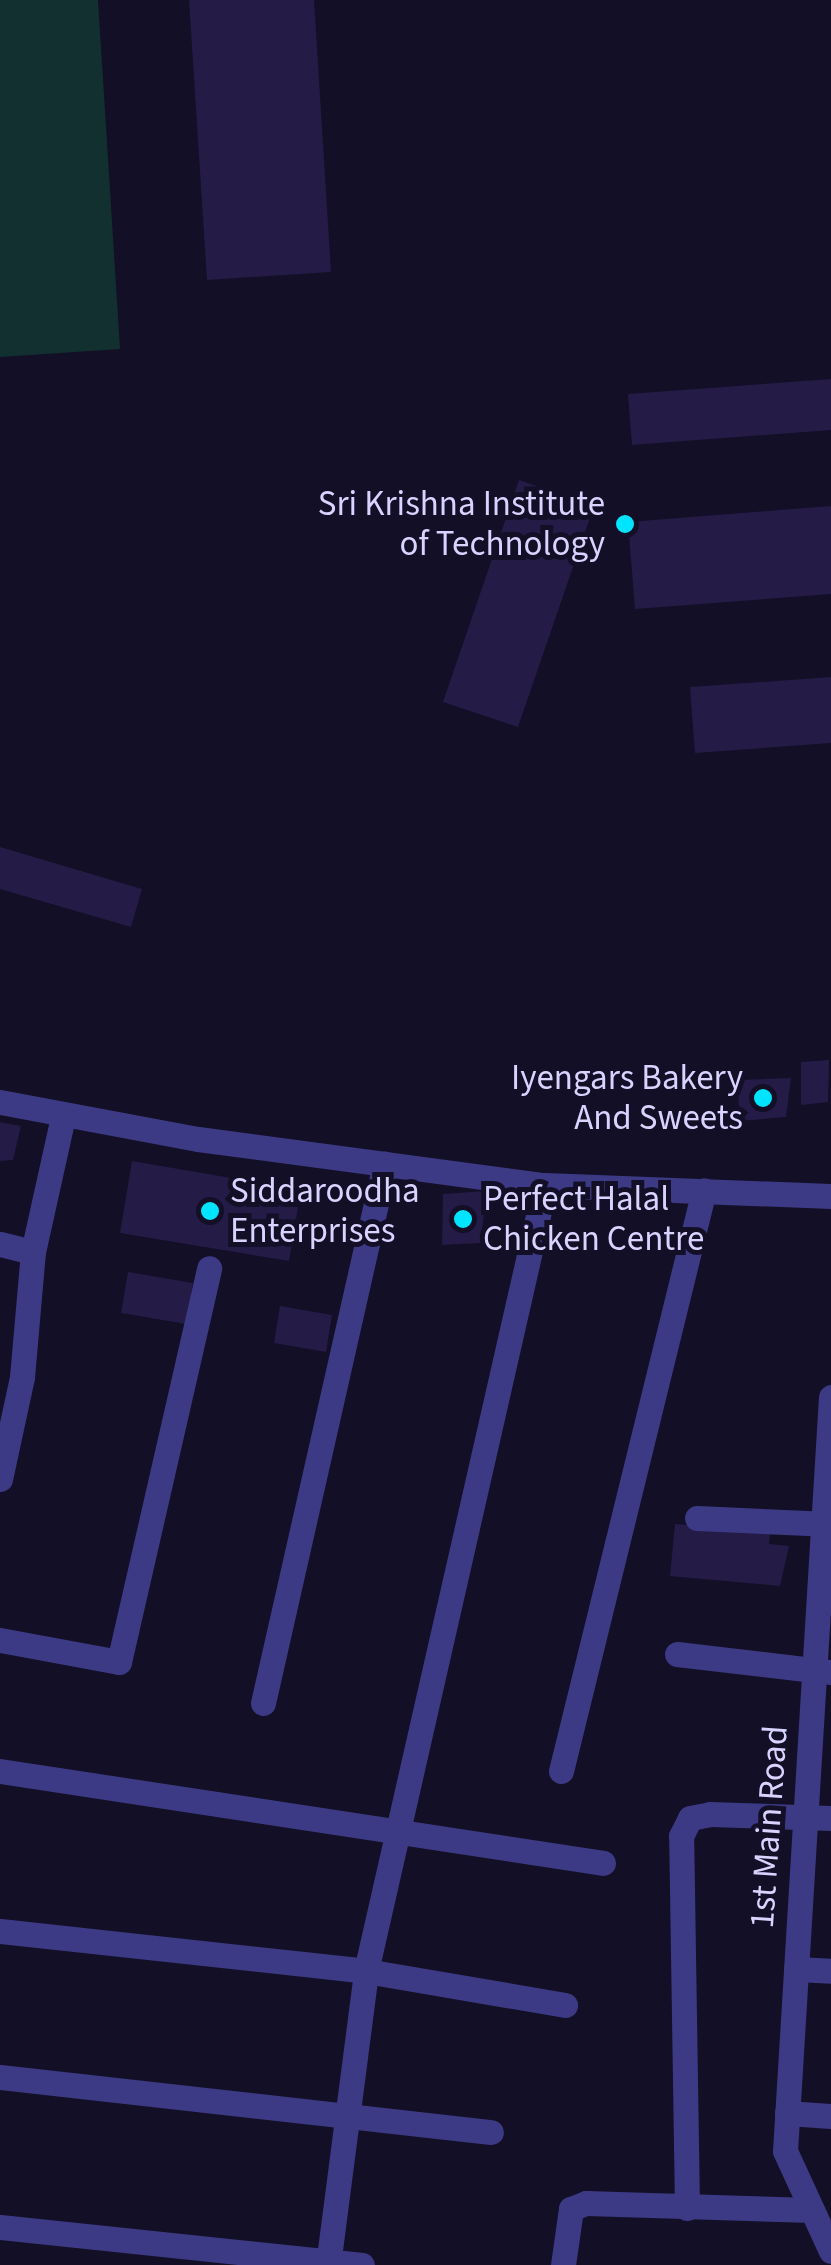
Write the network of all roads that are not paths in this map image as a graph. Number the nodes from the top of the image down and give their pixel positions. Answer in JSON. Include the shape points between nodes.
{"nodes":[{"id":1,"x":0,"y":1102,"type":"edge"},
{"id":2,"x":63,"y":1117,"type":"junction"},
{"id":3,"x":384,"y":1164,"type":"junction"},
{"id":4,"x":545,"y":1185,"type":"junction"},
{"id":5,"x":704,"y":1190,"type":"junction"},
{"id":6,"x":831,"y":1196,"type":"edge"},
{"id":7,"x":0,"y":1244,"type":"edge"},
{"id":8,"x":33,"y":1252,"type":"junction"},
{"id":9,"x":209,"y":1268,"type":"dead end"},
{"id":10,"x":831,"y":1397,"type":"edge"},
{"id":11,"x":1,"y":1465,"type":"edge"},
{"id":12,"x":696,"y":1518,"type":"dead end"},
{"id":13,"x":827,"y":1524,"type":"edge"},
{"id":14,"x":0,"y":1640,"type":"edge"},
{"id":15,"x":676,"y":1654,"type":"dead end"},
{"id":16,"x":822,"y":1672,"type":"edge"},
{"id":17,"x":263,"y":1703,"type":"dead end"},
{"id":18,"x":0,"y":1770,"type":"edge"},
{"id":19,"x":561,"y":1771,"type":"dead end"},
{"id":20,"x":818,"y":1817,"type":"edge"},
{"id":21,"x":398,"y":1832,"type":"junction"},
{"id":22,"x":603,"y":1863,"type":"dead end"},
{"id":23,"x":0,"y":1931,"type":"edge"},
{"id":24,"x":796,"y":1969,"type":"junction"},
{"id":25,"x":366,"y":1971,"type":"junction"},
{"id":26,"x":831,"y":1971,"type":"edge"},
{"id":27,"x":565,"y":2005,"type":"dead end"},
{"id":28,"x":0,"y":2077,"type":"edge"},
{"id":29,"x":787,"y":2113,"type":"junction"},
{"id":30,"x":831,"y":2116,"type":"edge"},
{"id":31,"x":350,"y":2120,"type":"junction"},
{"id":32,"x":492,"y":2132,"type":"dead end"},
{"id":33,"x":687,"y":2208,"type":"junction"},
{"id":34,"x":812,"y":2210,"type":"junction"},
{"id":35,"x":0,"y":2228,"type":"edge"},
{"id":36,"x":831,"y":2252,"type":"edge"},
{"id":37,"x":328,"y":2263,"type":"edge"},
{"id":38,"x":362,"y":2265,"type":"edge"},
{"id":39,"x":563,"y":2265,"type":"edge"}],
"edges":[{"from":1,"to":2,"type":"street"},
{"from":2,"to":3,"type":"street"},
{"from":2,"to":8,"type":"street"},
{"from":3,"to":4,"type":"street"},
{"from":3,"to":17,"type":"street"},
{"from":4,"to":5,"type":"street"},
{"from":4,"to":21,"type":"street"},
{"from":5,"to":6,"type":"street"},
{"from":5,"to":19,"type":"street"},
{"from":7,"to":8,"type":"street"},
{"from":8,"to":11,"type":"street","via":[[22,1377]]},
{"from":9,"to":14,"type":"street","via":[[119,1662]]},
{"from":10,"to":13,"type":"street","name":"1st Main Road"},
{"from":12,"to":13,"type":"street"},
{"from":13,"to":16,"type":"street","name":"1st Main Road"},
{"from":15,"to":16,"type":"street"},
{"from":16,"to":20,"type":"street","name":"1st Main Road"},
{"from":18,"to":21,"type":"street"},
{"from":20,"to":24,"type":"street","name":"1st Main Road"},
{"from":20,"to":33,"type":"street","via":[[710,1814],[690,1818],[681,1836]]},
{"from":21,"to":22,"type":"street"},
{"from":21,"to":25,"type":"street"},
{"from":23,"to":25,"type":"street"},
{"from":24,"to":26,"type":"street"},
{"from":24,"to":29,"type":"street","name":"1st Main Road"},
{"from":25,"to":27,"type":"street"},
{"from":25,"to":31,"type":"street"},
{"from":28,"to":31,"type":"street"},
{"from":29,"to":30,"type":"street"},
{"from":29,"to":34,"type":"street","name":"1st Main Road","via":[[784,2152]]},
{"from":31,"to":32,"type":"street"},
{"from":31,"to":37,"type":"street"},
{"from":33,"to":34,"type":"street"},
{"from":33,"to":39,"type":"street","via":[[586,2203],[571,2210]]},
{"from":34,"to":36,"type":"street","name":"1st Main Road"},
{"from":35,"to":37,"type":"street"},
{"from":37,"to":38,"type":"street"}]}
